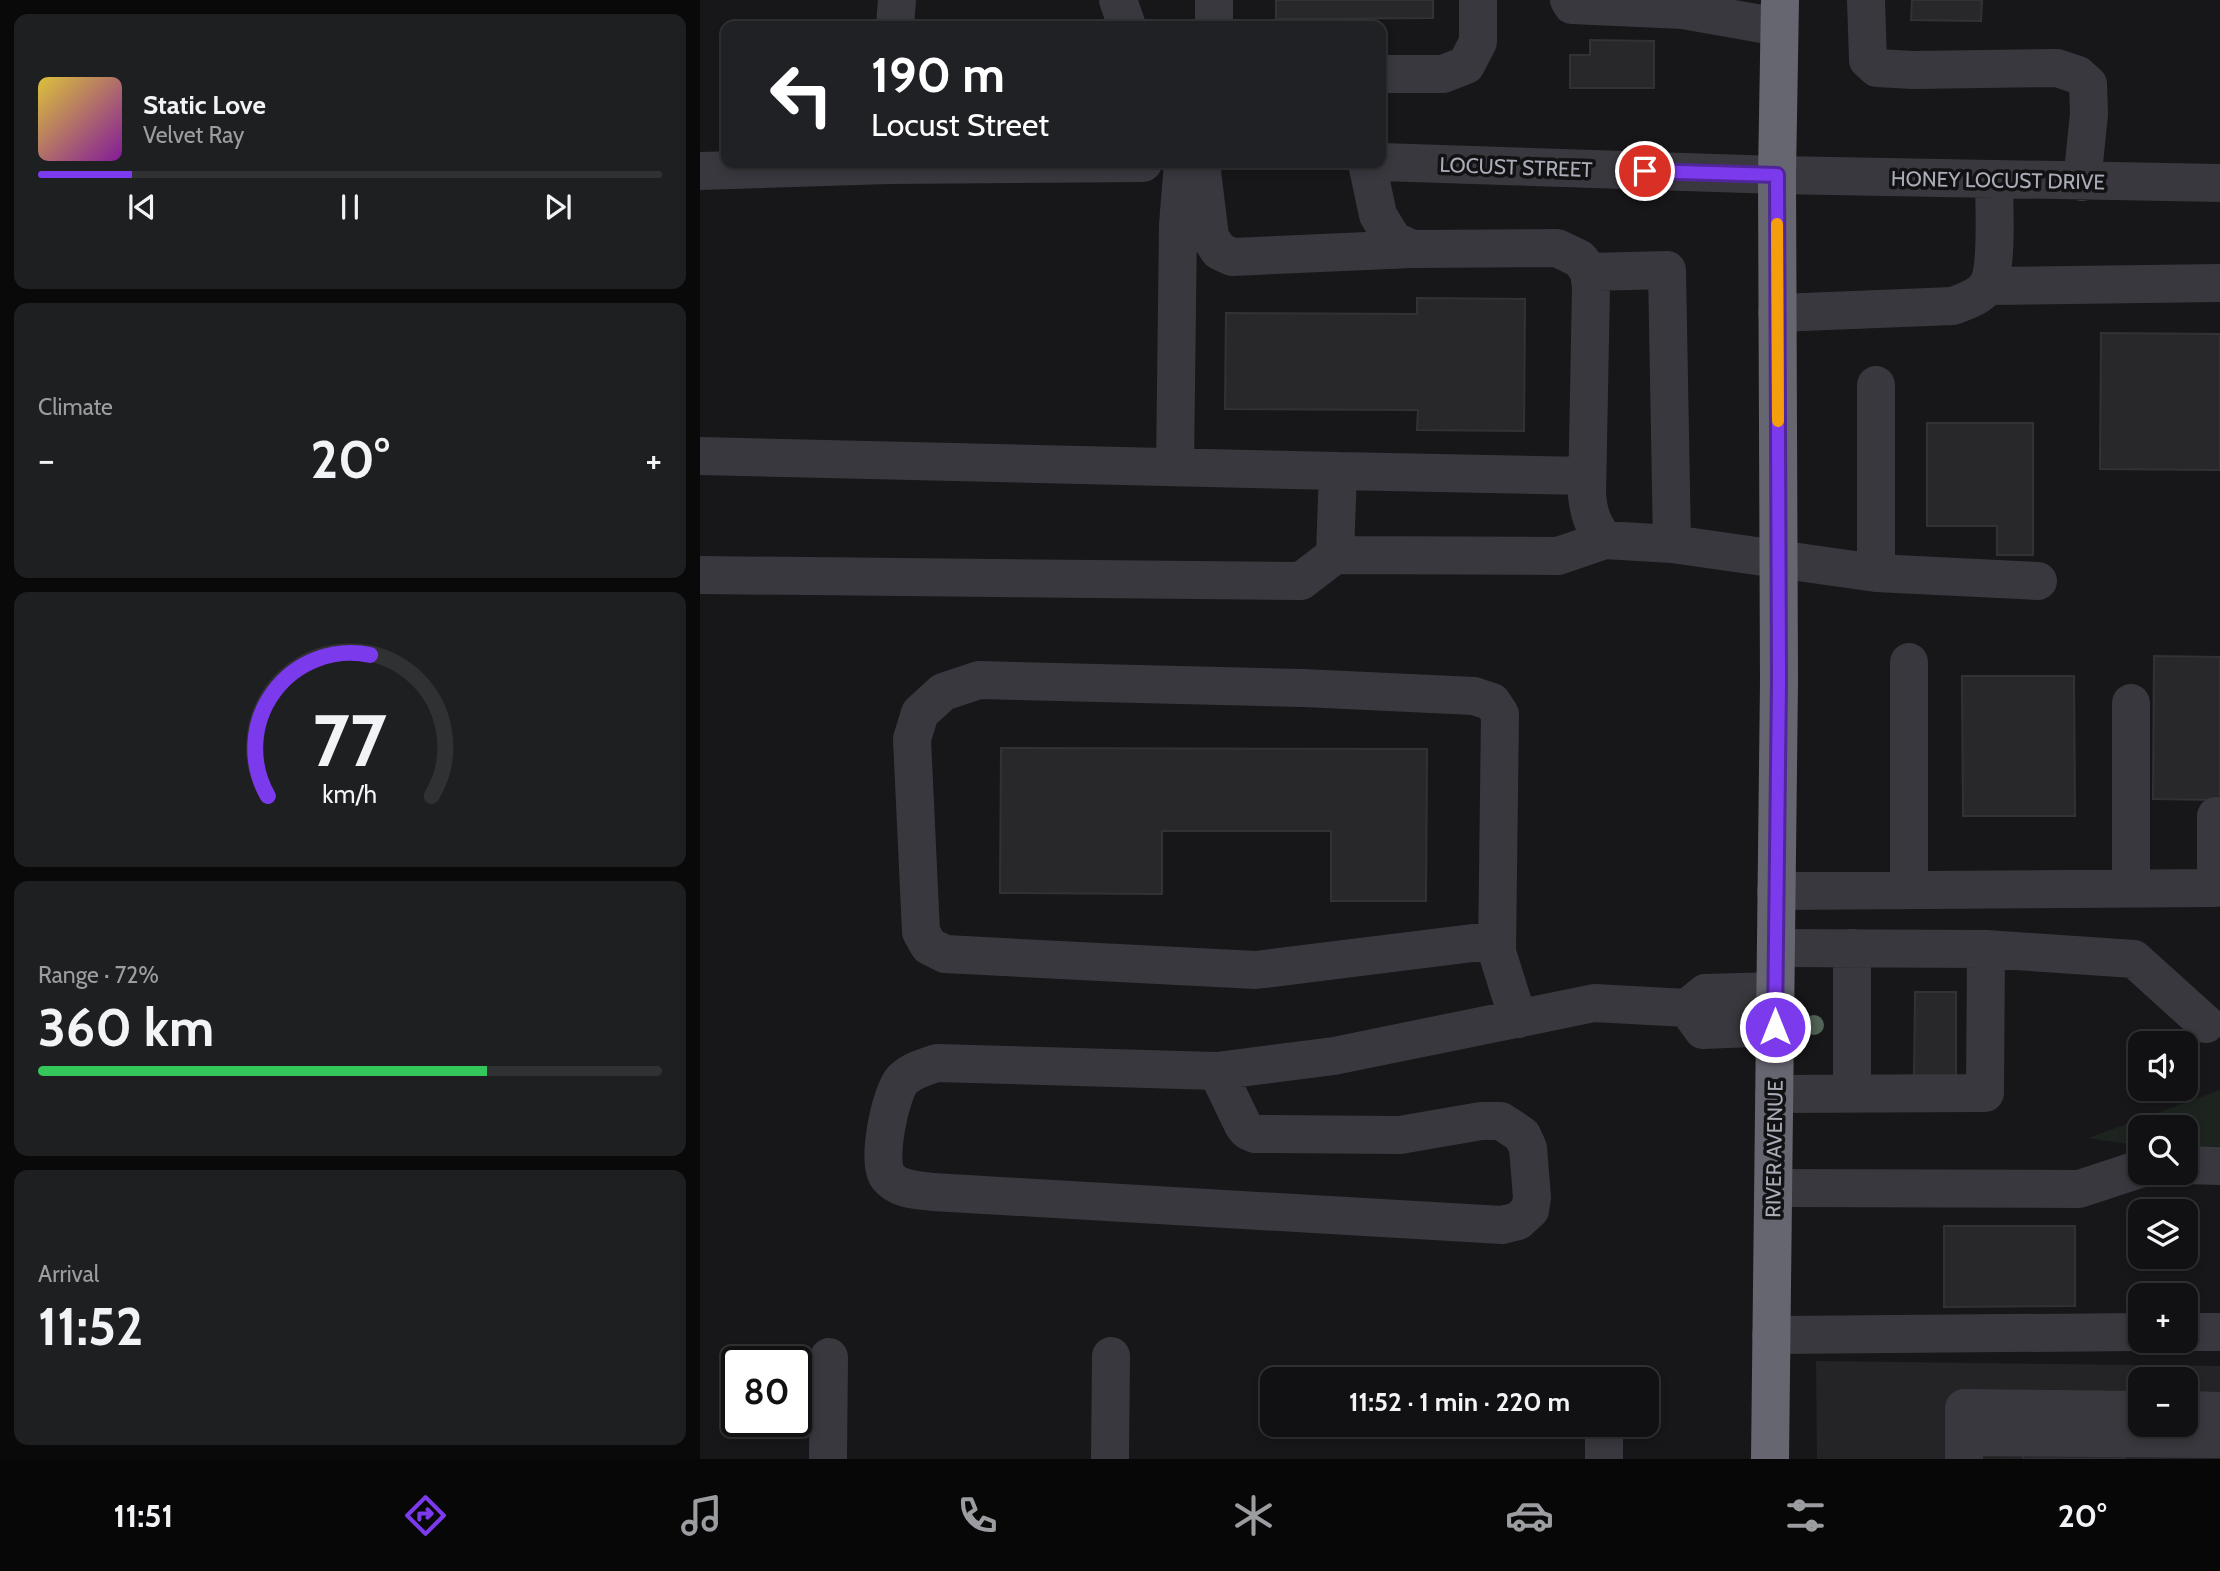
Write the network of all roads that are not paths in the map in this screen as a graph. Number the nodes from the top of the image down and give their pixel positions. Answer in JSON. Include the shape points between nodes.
{"nodes":[{"id":1,"x":897,"y":0,"type":"edge"},
{"id":2,"x":1118,"y":0,"type":"edge"},
{"id":3,"x":1214,"y":0,"type":"edge"},
{"id":4,"x":1478,"y":0,"type":"edge"},
{"id":5,"x":1866,"y":0,"type":"edge"},
{"id":6,"x":1570,"y":2,"type":"edge"},
{"id":7,"x":1683,"y":5,"type":"edge"},
{"id":8,"x":1780,"y":14,"type":"edge"},
{"id":9,"x":895,"y":21,"type":"edge"},
{"id":10,"x":1124,"y":21,"type":"edge"},
{"id":11,"x":1214,"y":21,"type":"edge"},
{"id":12,"x":1386,"y":74,"type":"edge"},
{"id":13,"x":1386,"y":162,"type":"edge"},
{"id":14,"x":781,"y":168,"type":"edge"},
{"id":15,"x":1183,"y":168,"type":"edge"},
{"id":16,"x":1202,"y":168,"type":"edge"},
{"id":17,"x":1368,"y":168,"type":"edge"},
{"id":18,"x":700,"y":171,"type":"edge"},
{"id":19,"x":1777,"y":175,"type":"junction"},
{"id":20,"x":1994,"y":180,"type":"junction"},
{"id":21,"x":2082,"y":182,"type":"junction"},
{"id":22,"x":2220,"y":183,"type":"edge"},
{"id":23,"x":1412,"y":249,"type":"junction"},
{"id":24,"x":1589,"y":272,"type":"junction"},
{"id":25,"x":2220,"y":282,"type":"edge"},
{"id":26,"x":1987,"y":286,"type":"junction"},
{"id":27,"x":1777,"y":313,"type":"junction"},
{"id":28,"x":1875,"y":385,"type":"dead end"},
{"id":29,"x":700,"y":456,"type":"edge"},
{"id":30,"x":1175,"y":467,"type":"junction"},
{"id":31,"x":1338,"y":471,"type":"junction"},
{"id":32,"x":1587,"y":476,"type":"junction"},
{"id":33,"x":1605,"y":540,"type":"junction"},
{"id":34,"x":1672,"y":544,"type":"junction"},
{"id":35,"x":1335,"y":555,"type":"junction"},
{"id":36,"x":1779,"y":559,"type":"junction"},
{"id":37,"x":1876,"y":573,"type":"junction"},
{"id":38,"x":700,"y":575,"type":"edge"},
{"id":39,"x":2038,"y":581,"type":"dead end"},
{"id":40,"x":1909,"y":662,"type":"dead end"},
{"id":41,"x":2131,"y":703,"type":"dead end"},
{"id":42,"x":2216,"y":816,"type":"dead end"},
{"id":43,"x":2131,"y":889,"type":"junction"},
{"id":44,"x":1909,"y":890,"type":"junction"},
{"id":45,"x":1776,"y":891,"type":"junction"},
{"id":46,"x":1497,"y":940,"type":"junction"},
{"id":47,"x":1776,"y":948,"type":"junction"},
{"id":48,"x":1852,"y":948,"type":"junction"},
{"id":49,"x":1986,"y":949,"type":"junction"},
{"id":50,"x":1775,"y":1009,"type":"junction"},
{"id":51,"x":1518,"y":1019,"type":"junction"},
{"id":52,"x":2206,"y":1024,"type":"dead end"},
{"id":53,"x":1217,"y":1071,"type":"junction"},
{"id":54,"x":1774,"y":1094,"type":"junction"},
{"id":55,"x":1853,"y":1094,"type":"junction"},
{"id":56,"x":2198,"y":1166,"type":"edge"},
{"id":57,"x":2220,"y":1166,"type":"edge"},
{"id":58,"x":2128,"y":1173,"type":"edge"},
{"id":59,"x":1774,"y":1188,"type":"junction"},
{"id":60,"x":2128,"y":1332,"type":"edge"},
{"id":61,"x":2198,"y":1332,"type":"edge"},
{"id":62,"x":2220,"y":1332,"type":"edge"},
{"id":63,"x":1771,"y":1335,"type":"junction"},
{"id":64,"x":1111,"y":1356,"type":"dead end"},
{"id":65,"x":829,"y":1357,"type":"dead end"},
{"id":66,"x":2128,"y":1410,"type":"edge"},
{"id":67,"x":2198,"y":1410,"type":"edge"},
{"id":68,"x":2220,"y":1411,"type":"edge"},
{"id":69,"x":1604,"y":1437,"type":"edge"},
{"id":70,"x":2220,"y":1439,"type":"edge"},
{"id":71,"x":1964,"y":1448,"type":"edge"},
{"id":72,"x":828,"y":1459,"type":"edge"},
{"id":73,"x":1110,"y":1459,"type":"edge"},
{"id":74,"x":1604,"y":1459,"type":"edge"},
{"id":75,"x":1770,"y":1459,"type":"edge"}],
"edges":[{"from":1,"to":9,"type":"street"},
{"from":2,"to":10,"type":"street"},
{"from":3,"to":11,"type":"street"},
{"from":4,"to":12,"type":"street","via":[[1478,42],[1466,65],[1443,74]]},
{"from":5,"to":21,"type":"street","via":[[1868,60],[1877,68],[2057,68],[2078,75],[2088,85]]},
{"from":6,"to":7,"type":"street"},
{"from":7,"to":8,"type":"street"},
{"from":8,"to":19,"type":"highway","name":"RIVER AVENUE"},
{"from":13,"to":19,"type":"street","name":"LOCUST STREET"},
{"from":14,"to":18,"type":"street"},
{"from":15,"to":30,"type":"street"},
{"from":16,"to":23,"type":"street","via":[[1210,237],[1219,251],[1232,257]]},
{"from":17,"to":23,"type":"street","via":[[1378,215],[1393,240]]},
{"from":19,"to":20,"type":"street","name":"HONEY LOCUST DRIVE"},
{"from":19,"to":27,"type":"highway","name":"RIVER AVENUE"},
{"from":20,"to":21,"type":"street","name":"HONEY LOCUST DRIVE"},
{"from":20,"to":26,"type":"street","via":[[1993,268]]},
{"from":21,"to":22,"type":"street","name":"HONEY LOCUST DRIVE"},
{"from":23,"to":24,"type":"street","via":[[1557,248],[1580,259]]},
{"from":24,"to":32,"type":"street"},
{"from":24,"to":34,"type":"street","via":[[1667,270]]},
{"from":25,"to":26,"type":"street"},
{"from":26,"to":27,"type":"street","via":[[1977,296],[1953,306]]},
{"from":27,"to":36,"type":"highway","name":"RIVER AVENUE"},
{"from":28,"to":37,"type":"street"},
{"from":29,"to":30,"type":"street"},
{"from":30,"to":31,"type":"street"},
{"from":31,"to":32,"type":"street"},
{"from":31,"to":35,"type":"street"},
{"from":32,"to":33,"type":"street","via":[[1589,512],[1594,528]]},
{"from":33,"to":34,"type":"street"},
{"from":33,"to":35,"type":"street","via":[[1558,556]]},
{"from":34,"to":36,"type":"street"},
{"from":35,"to":38,"type":"street","via":[[1301,582]]},
{"from":36,"to":37,"type":"street"},
{"from":36,"to":45,"type":"highway","name":"RIVER AVENUE"},
{"from":37,"to":39,"type":"street"},
{"from":40,"to":44,"type":"street"},
{"from":41,"to":43,"type":"street"},
{"from":42,"to":43,"type":"street","via":[[2216,888]]},
{"from":43,"to":44,"type":"street"},
{"from":44,"to":45,"type":"street"},
{"from":45,"to":47,"type":"highway","name":"RIVER AVENUE"},
{"from":46,"to":46,"type":"street","via":[[1500,713],[1492,702],[1474,696],[1303,688],[979,680],[943,692],[920,713],[912,739],[921,932],[929,946],[945,954],[1256,970]]},
{"from":46,"to":51,"type":"street"},
{"from":47,"to":48,"type":"street"},
{"from":47,"to":50,"type":"highway","name":"RIVER AVENUE"},
{"from":48,"to":49,"type":"street"},
{"from":48,"to":55,"type":"street"},
{"from":49,"to":52,"type":"street","via":[[2134,959]]},
{"from":49,"to":55,"type":"street","via":[[1985,1093]]},
{"from":50,"to":51,"type":"street","via":[[1703,1030],[1687,1007],[1594,1003]]},
{"from":50,"to":54,"type":"highway","name":"RIVER AVENUE"},
{"from":51,"to":53,"type":"street","via":[[1334,1056]]},
{"from":53,"to":53,"type":"street","via":[[937,1063],[920,1068],[902,1080],[891,1103],[882,1161],[885,1175],[910,1189],[933,1192],[1502,1225],[1518,1221],[1530,1210],[1528,1148],[1522,1135],[1501,1121],[1400,1135],[1255,1134],[1243,1125]]},
{"from":54,"to":55,"type":"street"},
{"from":54,"to":59,"type":"highway","name":"RIVER AVENUE"},
{"from":56,"to":57,"type":"street"},
{"from":58,"to":59,"type":"street","via":[[2079,1189]]},
{"from":59,"to":63,"type":"highway","name":"RIVER AVENUE"},
{"from":60,"to":63,"type":"street"},
{"from":61,"to":62,"type":"street"},
{"from":63,"to":75,"type":"highway","name":"RIVER AVENUE"},
{"from":64,"to":73,"type":"street"},
{"from":65,"to":72,"type":"street"},
{"from":66,"to":71,"type":"street","via":[[1964,1408]]},
{"from":67,"to":68,"type":"street"},
{"from":69,"to":74,"type":"street"},
{"from":70,"to":71,"type":"street"}]}
